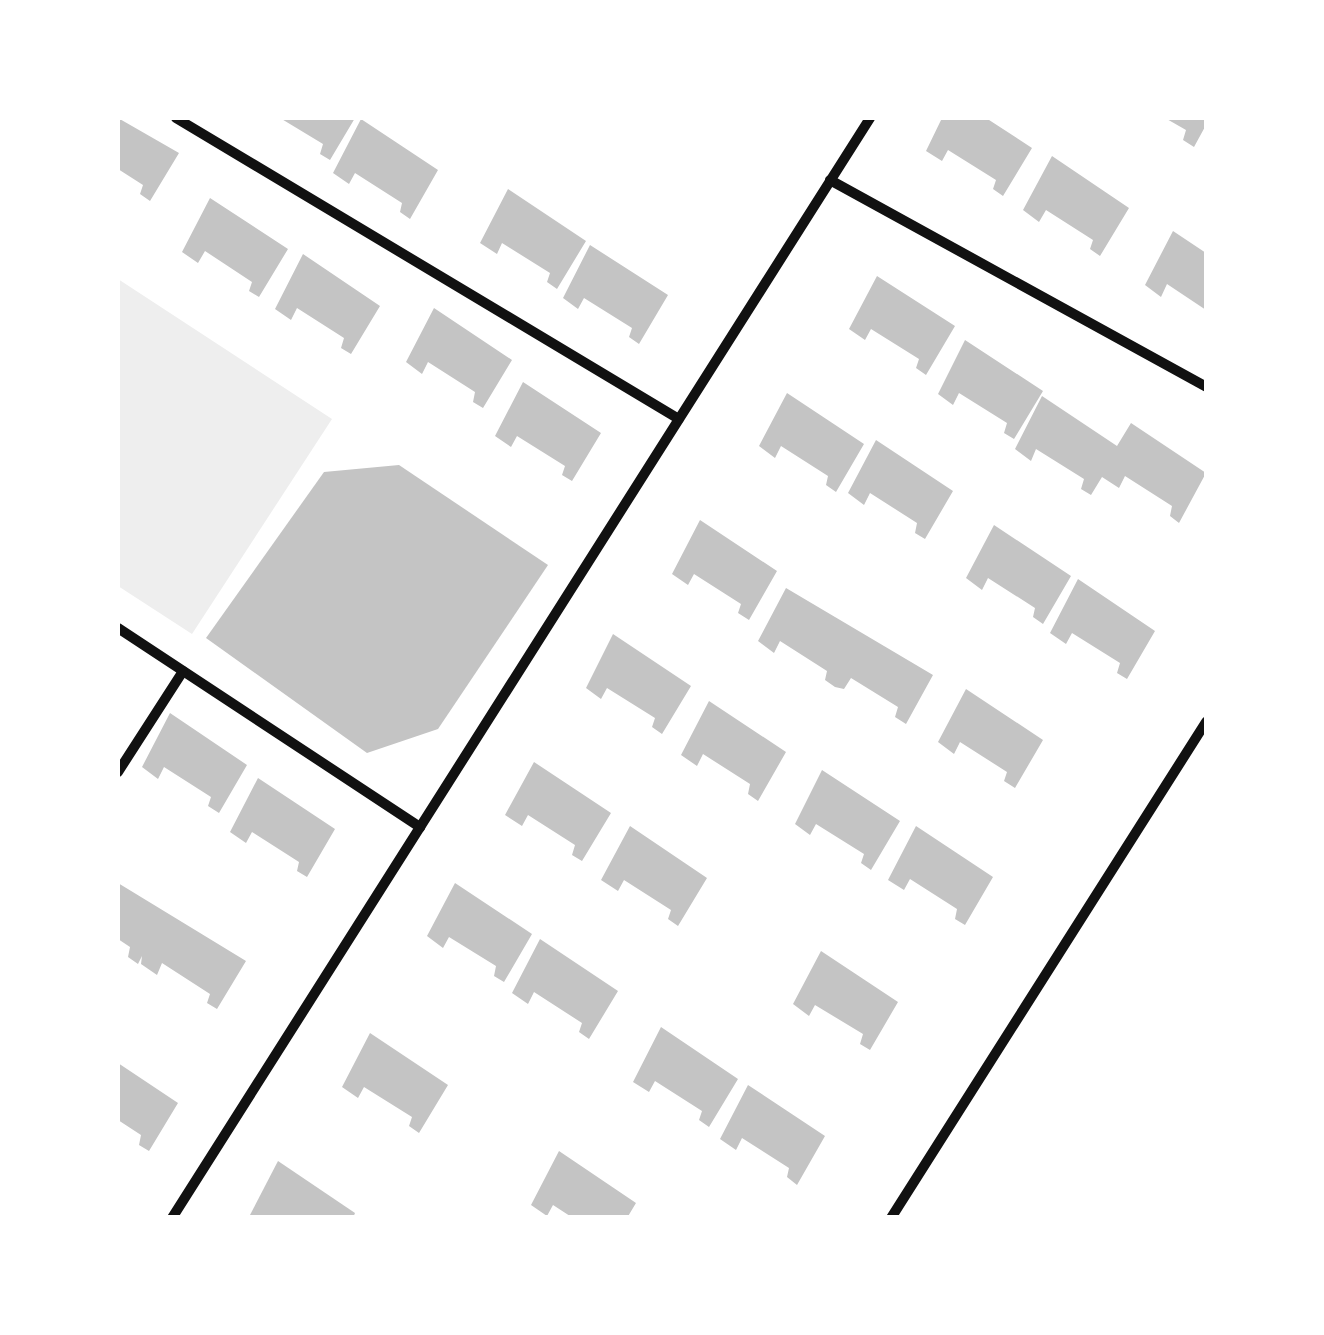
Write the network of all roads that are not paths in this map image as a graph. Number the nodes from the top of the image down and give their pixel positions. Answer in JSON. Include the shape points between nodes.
{"nodes":[{"id":1,"x":176,"y":118,"type":"edge"},
{"id":2,"x":867,"y":119,"type":"edge"},
{"id":3,"x":830,"y":180,"type":"junction"},
{"id":4,"x":1206,"y":386,"type":"edge"},
{"id":5,"x":679,"y":419,"type":"junction"},
{"id":6,"x":118,"y":628,"type":"edge"},
{"id":7,"x":183,"y":671,"type":"junction"},
{"id":8,"x":1206,"y":722,"type":"edge"},
{"id":9,"x":118,"y":772,"type":"edge"},
{"id":10,"x":420,"y":827,"type":"junction"},
{"id":11,"x":172,"y":1218,"type":"edge"},
{"id":12,"x":892,"y":1218,"type":"edge"}],
"edges":[{"from":1,"to":5,"type":"street"},
{"from":2,"to":3,"type":"street"},
{"from":3,"to":4,"type":"street"},
{"from":3,"to":5,"type":"street"},
{"from":5,"to":10,"type":"street"},
{"from":6,"to":7,"type":"street"},
{"from":7,"to":9,"type":"street"},
{"from":7,"to":10,"type":"street"},
{"from":8,"to":12,"type":"street"},
{"from":10,"to":11,"type":"street"}]}
